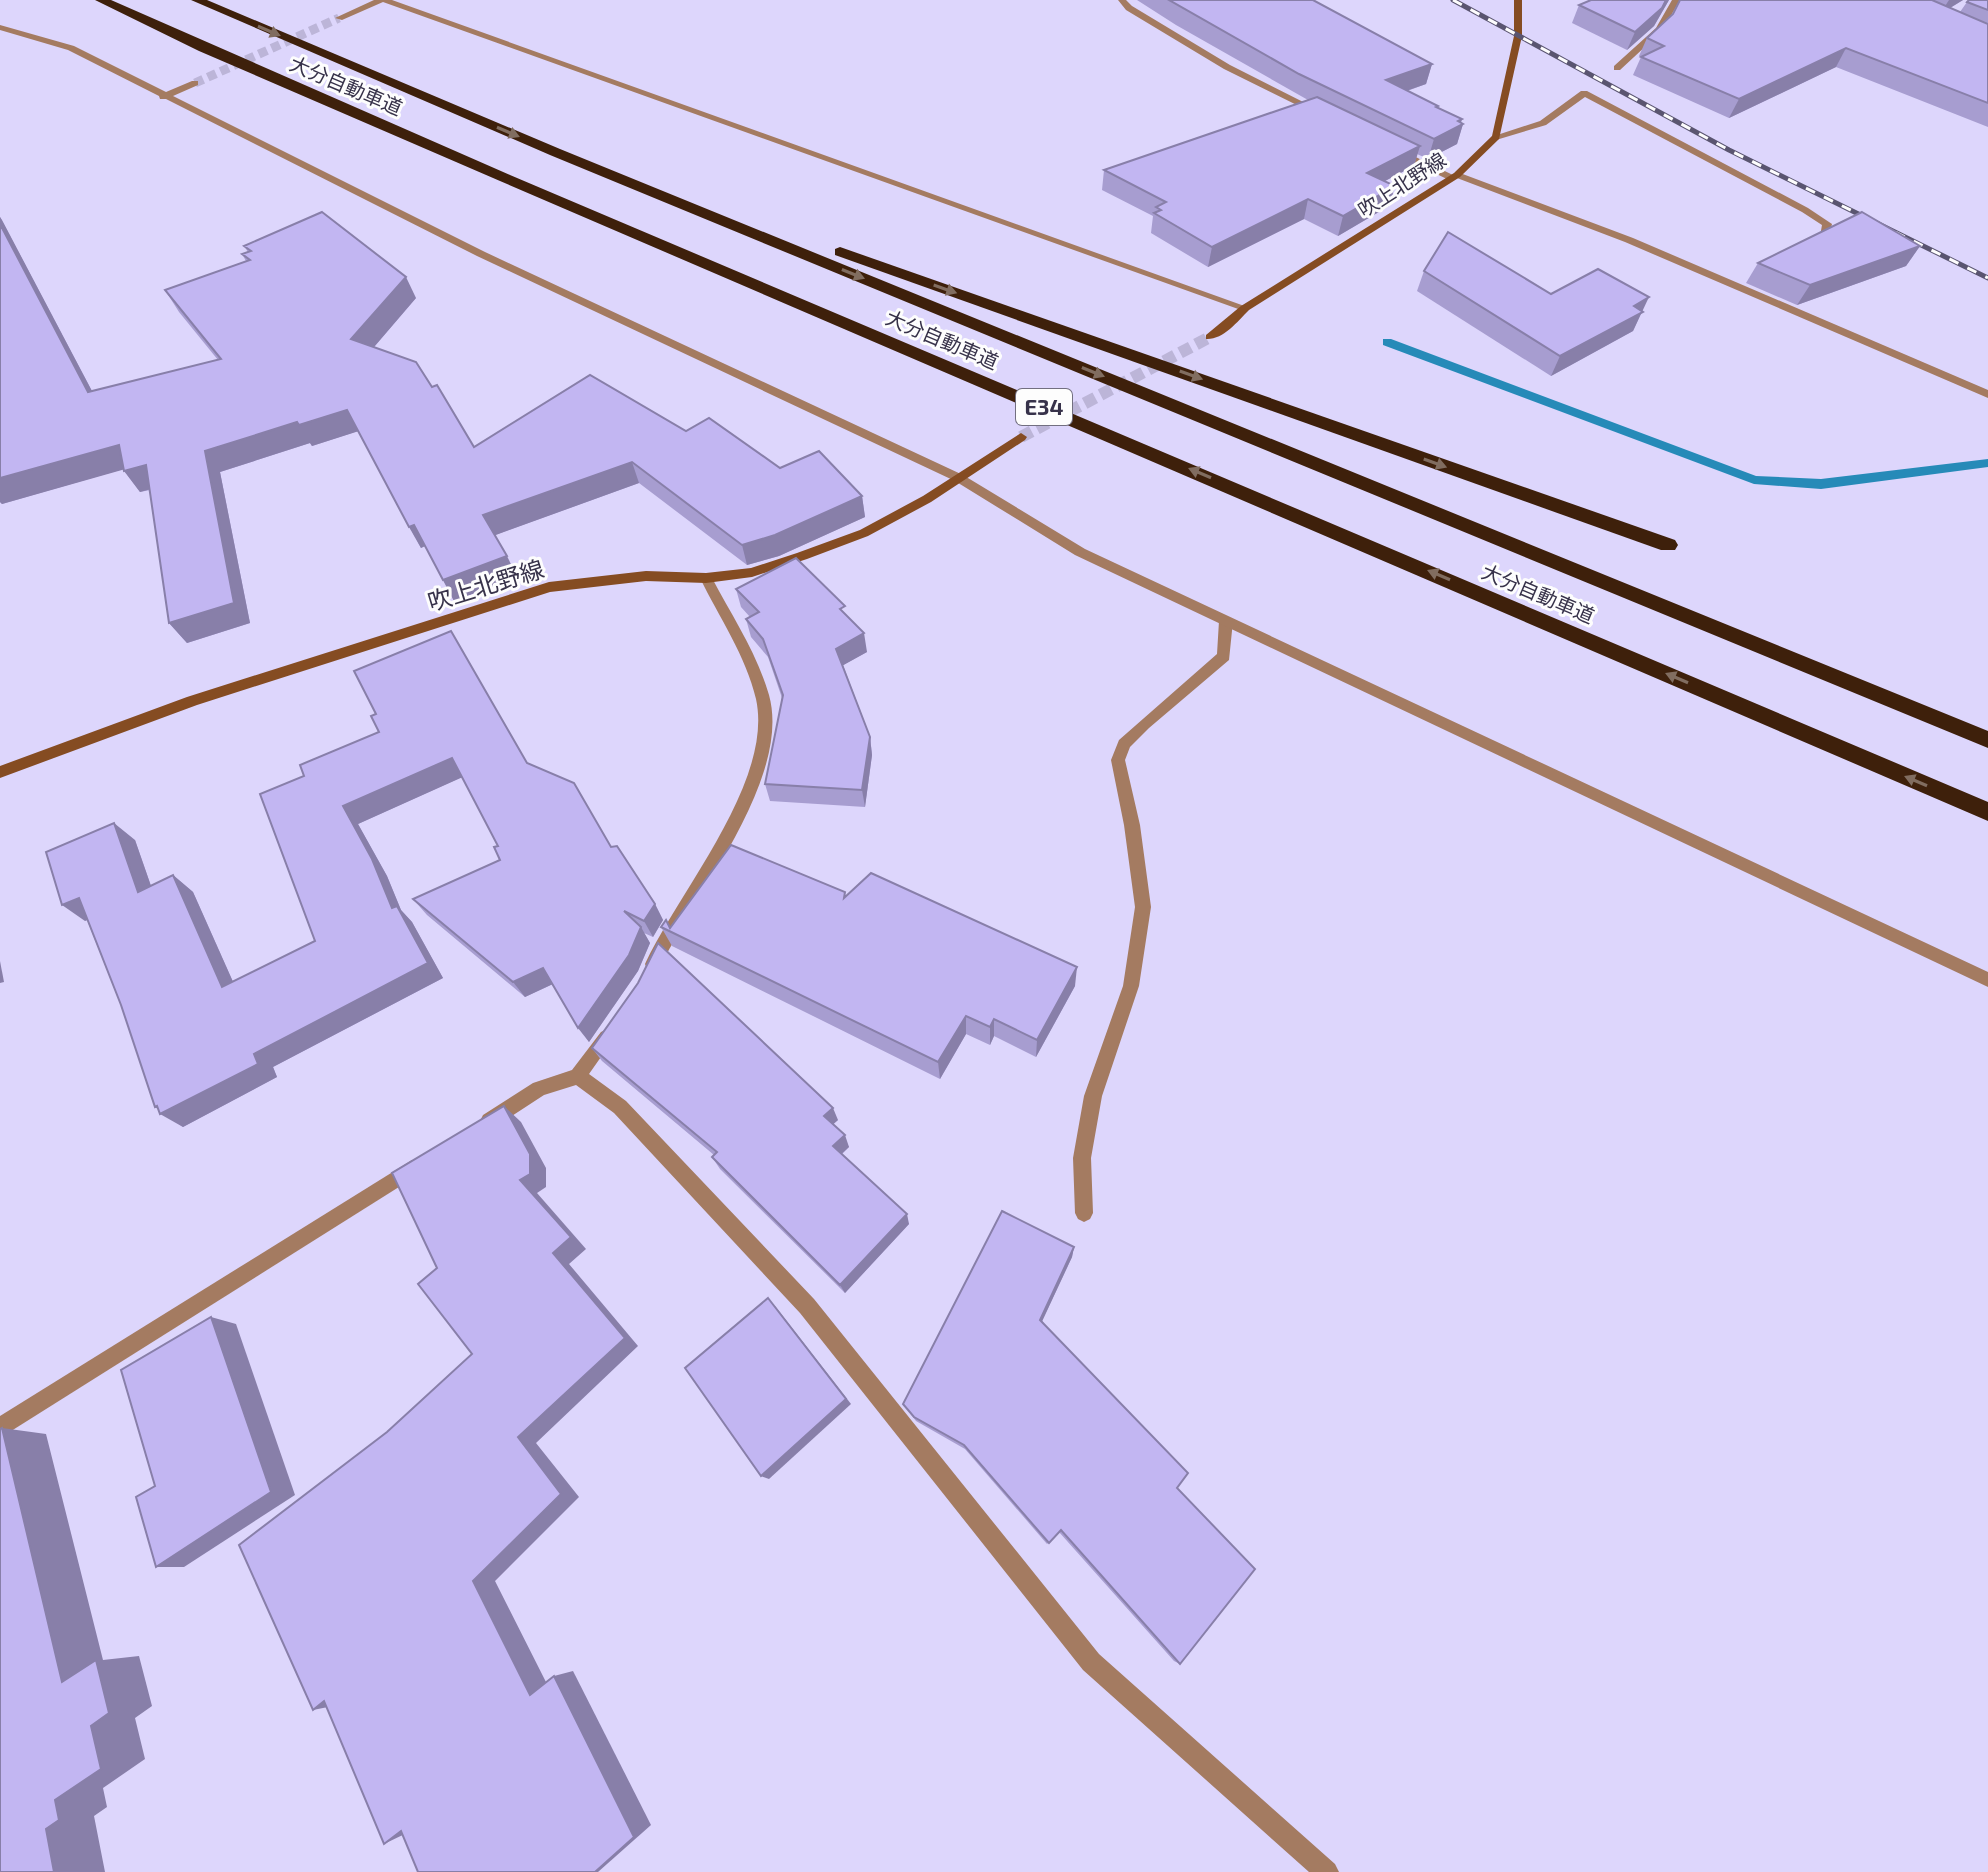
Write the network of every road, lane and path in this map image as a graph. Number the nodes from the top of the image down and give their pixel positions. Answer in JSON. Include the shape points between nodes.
{"nodes":[{"id":1,"x":101,"y":0,"type":"edge"},
{"id":2,"x":197,"y":0,"type":"edge"},
{"id":3,"x":383,"y":0,"type":"edge"},
{"id":4,"x":1122,"y":0,"type":"edge"},
{"id":5,"x":1518,"y":0,"type":"edge"},
{"id":6,"x":1675,"y":1,"type":"edge"},
{"id":7,"x":339,"y":18,"type":"tunnel mouth"},
{"id":8,"x":0,"y":27,"type":"edge"},
{"id":9,"x":1617,"y":68,"type":"dead end"},
{"id":10,"x":195,"y":83,"type":"tunnel mouth"},
{"id":11,"x":163,"y":97,"type":"junction"},
{"id":12,"x":1325,"y":116,"type":"edge"},
{"id":13,"x":1496,"y":137,"type":"junction"},
{"id":14,"x":1381,"y":144,"type":"edge"},
{"id":15,"x":555,"y":152,"type":"junction"},
{"id":16,"x":1454,"y":177,"type":"junction"},
{"id":17,"x":1823,"y":240,"type":"edge"},
{"id":18,"x":1245,"y":308,"type":"junction"},
{"id":19,"x":1210,"y":337,"type":"tunnel mouth"},
{"id":20,"x":1988,"y":394,"type":"edge"},
{"id":21,"x":1021,"y":437,"type":"tunnel mouth"},
{"id":22,"x":959,"y":478,"type":"junction"},
{"id":23,"x":1668,"y":545,"type":"dead end"},
{"id":24,"x":706,"y":578,"type":"junction"},
{"id":25,"x":1226,"y":621,"type":"junction"},
{"id":26,"x":1988,"y":740,"type":"edge"},
{"id":27,"x":0,"y":772,"type":"edge"},
{"id":28,"x":1988,"y":812,"type":"edge"},
{"id":29,"x":647,"y":978,"type":"edge"},
{"id":30,"x":1988,"y":980,"type":"edge"},
{"id":31,"x":615,"y":1027,"type":"edge"},
{"id":32,"x":578,"y":1076,"type":"junction"},
{"id":33,"x":472,"y":1132,"type":"edge"},
{"id":34,"x":431,"y":1157,"type":"edge"},
{"id":35,"x":1084,"y":1213,"type":"dead end"},
{"id":36,"x":0,"y":1428,"type":"edge"},
{"id":37,"x":1327,"y":1872,"type":"edge"}],
"edges":[{"from":28,"to":1,"type":"highway","name":"大分自動車道","number":"E34","one_way":true},
{"from":2,"to":15,"type":"highway","name":"大分自動車道","number":"E34","one_way":true},
{"from":3,"to":7,"type":"street"},
{"from":3,"to":18,"type":"street"},
{"from":4,"to":12,"type":"street","via":[[1227,67]]},
{"from":5,"to":13,"type":"main road","via":[[1518,36]]},
{"from":6,"to":9,"type":"street","via":[[1670,17]]},
{"from":8,"to":11,"type":"street","via":[[71,48]]},
{"from":10,"to":11,"type":"street"},
{"from":11,"to":22,"type":"street","via":[[481,254]]},
{"from":13,"to":16,"type":"main road","name":"吹上北野線"},
{"from":13,"to":17,"type":"street","via":[[1543,123],[1584,93],[1805,210],[1827,224]]},
{"from":14,"to":16,"type":"street"},
{"from":15,"to":23,"type":"highway","one_way":true},
{"from":15,"to":26,"type":"highway","name":"大分自動車道","number":"E34","one_way":true},
{"from":16,"to":18,"type":"main road","name":"吹上北野線"},
{"from":16,"to":20,"type":"street","via":[[1643,246]]},
{"from":18,"to":19,"type":"main road","name":"吹上北野線"},
{"from":21,"to":22,"type":"main road","name":"吹上北野線"},
{"from":22,"to":24,"type":"main road","name":"吹上北野線","via":[[864,533],[752,572]]},
{"from":22,"to":25,"type":"street","via":[[1080,552]]},
{"from":24,"to":27,"type":"main road","name":"吹上北野線","via":[[646,576],[549,587],[192,701]]},
{"from":24,"to":29,"type":"street","via":[[755,678],[765,710],[762,751],[740,810],[663,940]]},
{"from":25,"to":30,"type":"street"},
{"from":25,"to":35,"type":"street","via":[[1224,656],[1144,724],[1124,744],[1118,760],[1143,907],[1131,986],[1093,1096],[1082,1158]]},
{"from":31,"to":32,"type":"street"},
{"from":32,"to":33,"type":"street","via":[[539,1089]]},
{"from":32,"to":37,"type":"street","via":[[620,1107],[807,1306],[1091,1662]]},
{"from":34,"to":36,"type":"street"}]}
